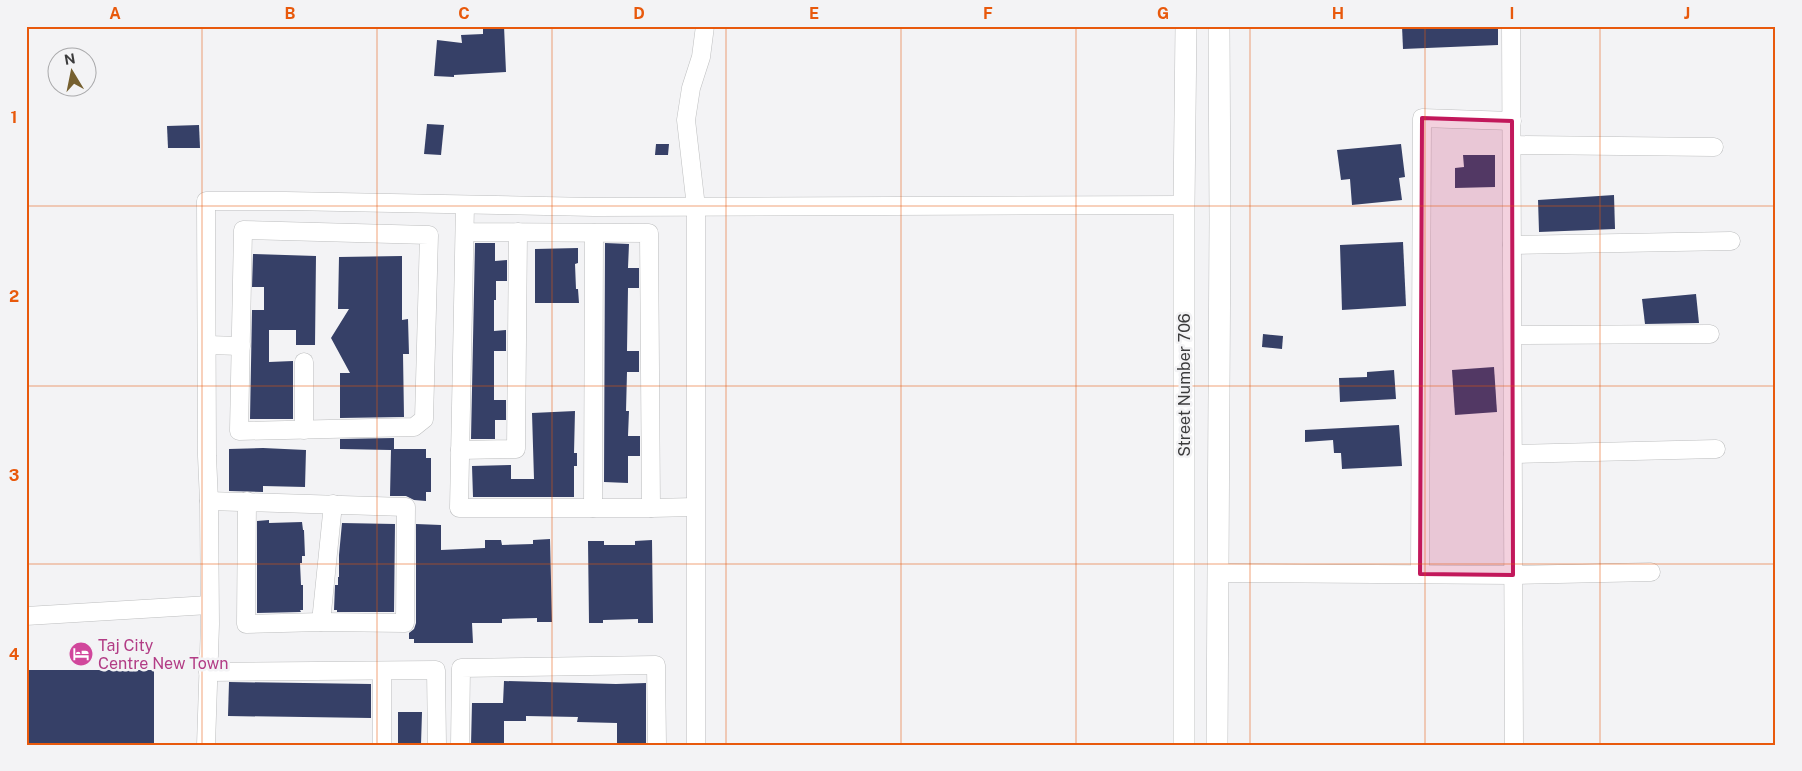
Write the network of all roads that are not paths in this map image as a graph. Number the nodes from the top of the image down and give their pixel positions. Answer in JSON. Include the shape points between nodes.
{"nodes":[{"id":1,"x":705,"y":26,"type":"edge"},
{"id":2,"x":1186,"y":26,"type":"edge"},
{"id":3,"x":1219,"y":26,"type":"edge"},
{"id":4,"x":1511,"y":26,"type":"edge"},
{"id":5,"x":1512,"y":121,"type":"junction"},
{"id":6,"x":1512,"y":145,"type":"junction"},
{"id":7,"x":1714,"y":147,"type":"dead end"},
{"id":8,"x":465,"y":205,"type":"junction"},
{"id":9,"x":1184,"y":205,"type":"junction"},
{"id":10,"x":696,"y":207,"type":"junction"},
{"id":11,"x":464,"y":232,"type":"junction"},
{"id":12,"x":518,"y":232,"type":"junction"},
{"id":13,"x":594,"y":234,"type":"junction"},
{"id":14,"x":1731,"y":240,"type":"dead end"},
{"id":15,"x":1512,"y":245,"type":"junction"},
{"id":16,"x":1710,"y":334,"type":"dead end"},
{"id":17,"x":1512,"y":335,"type":"junction"},
{"id":18,"x":207,"y":345,"type":"junction"},
{"id":19,"x":241,"y":346,"type":"junction"},
{"id":20,"x":304,"y":362,"type":"dead end"},
{"id":21,"x":304,"y":430,"type":"junction"},
{"id":22,"x":1716,"y":449,"type":"dead end"},
{"id":23,"x":460,"y":450,"type":"junction"},
{"id":24,"x":1513,"y":454,"type":"junction"},
{"id":25,"x":210,"y":501,"type":"junction"},
{"id":26,"x":247,"y":501,"type":"junction"},
{"id":27,"x":333,"y":504,"type":"junction"},
{"id":28,"x":695,"y":507,"type":"junction"},
{"id":29,"x":593,"y":508,"type":"junction"},
{"id":30,"x":651,"y":508,"type":"junction"},
{"id":31,"x":1651,"y":572,"type":"dead end"},
{"id":32,"x":1218,"y":573,"type":"junction"},
{"id":33,"x":1420,"y":574,"type":"junction"},
{"id":34,"x":1513,"y":575,"type":"junction"},
{"id":35,"x":210,"y":605,"type":"junction"},
{"id":36,"x":26,"y":616,"type":"edge"},
{"id":37,"x":321,"y":622,"type":"junction"},
{"id":38,"x":382,"y":671,"type":"junction"},
{"id":39,"x":208,"y":672,"type":"junction"},
{"id":40,"x":206,"y":745,"type":"edge"},
{"id":41,"x":382,"y":745,"type":"edge"},
{"id":42,"x":437,"y":745,"type":"edge"},
{"id":43,"x":460,"y":745,"type":"edge"},
{"id":44,"x":657,"y":745,"type":"edge"},
{"id":45,"x":696,"y":745,"type":"edge"},
{"id":46,"x":1184,"y":745,"type":"edge"},
{"id":47,"x":1217,"y":745,"type":"edge"},
{"id":48,"x":1514,"y":745,"type":"edge"}],
"edges":[{"from":1,"to":10,"type":"street","via":[[686,120]]},
{"from":2,"to":9,"type":"street","name":"Street Number 706"},
{"from":3,"to":32,"type":"street"},
{"from":4,"to":5,"type":"street"},
{"from":5,"to":6,"type":"street"},
{"from":5,"to":33,"type":"street","via":[[1422,118]]},
{"from":6,"to":7,"type":"street"},
{"from":6,"to":15,"type":"street"},
{"from":8,"to":10,"type":"street"},
{"from":8,"to":11,"type":"street"},
{"from":8,"to":18,"type":"street","via":[[206,202]]},
{"from":9,"to":10,"type":"street"},
{"from":9,"to":46,"type":"street","name":"Street Number 706"},
{"from":10,"to":28,"type":"street"},
{"from":11,"to":12,"type":"street"},
{"from":11,"to":23,"type":"street"},
{"from":12,"to":13,"type":"street"},
{"from":12,"to":23,"type":"street","via":[[516,449]]},
{"from":13,"to":29,"type":"street"},
{"from":13,"to":30,"type":"street","via":[[649,232]]},
{"from":14,"to":15,"type":"street"},
{"from":15,"to":17,"type":"street"},
{"from":16,"to":17,"type":"street"},
{"from":17,"to":24,"type":"street"},
{"from":18,"to":19,"type":"street"},
{"from":18,"to":25,"type":"street"},
{"from":19,"to":21,"type":"street","via":[[239,431]]},
{"from":19,"to":21,"type":"street","via":[[244,230],[429,235],[424,419],[414,427]]},
{"from":20,"to":21,"type":"street"},
{"from":22,"to":24,"type":"street"},
{"from":23,"to":29,"type":"street","via":[[459,508]]},
{"from":24,"to":34,"type":"street"},
{"from":25,"to":26,"type":"street"},
{"from":25,"to":35,"type":"street"},
{"from":26,"to":27,"type":"street"},
{"from":26,"to":37,"type":"street","via":[[246,624]]},
{"from":27,"to":37,"type":"street"},
{"from":27,"to":37,"type":"street","via":[[406,507],[404,623]]},
{"from":28,"to":30,"type":"street"},
{"from":28,"to":45,"type":"street"},
{"from":29,"to":30,"type":"street"},
{"from":31,"to":34,"type":"street"},
{"from":32,"to":33,"type":"street"},
{"from":32,"to":47,"type":"street"},
{"from":33,"to":34,"type":"street"},
{"from":34,"to":48,"type":"street"},
{"from":35,"to":36,"type":"street"},
{"from":35,"to":39,"type":"street"},
{"from":38,"to":39,"type":"street"},
{"from":38,"to":41,"type":"street"},
{"from":38,"to":42,"type":"street","via":[[436,670]]},
{"from":39,"to":40,"type":"street"},
{"from":43,"to":44,"type":"street","via":[[460,668],[656,665]]}]}
